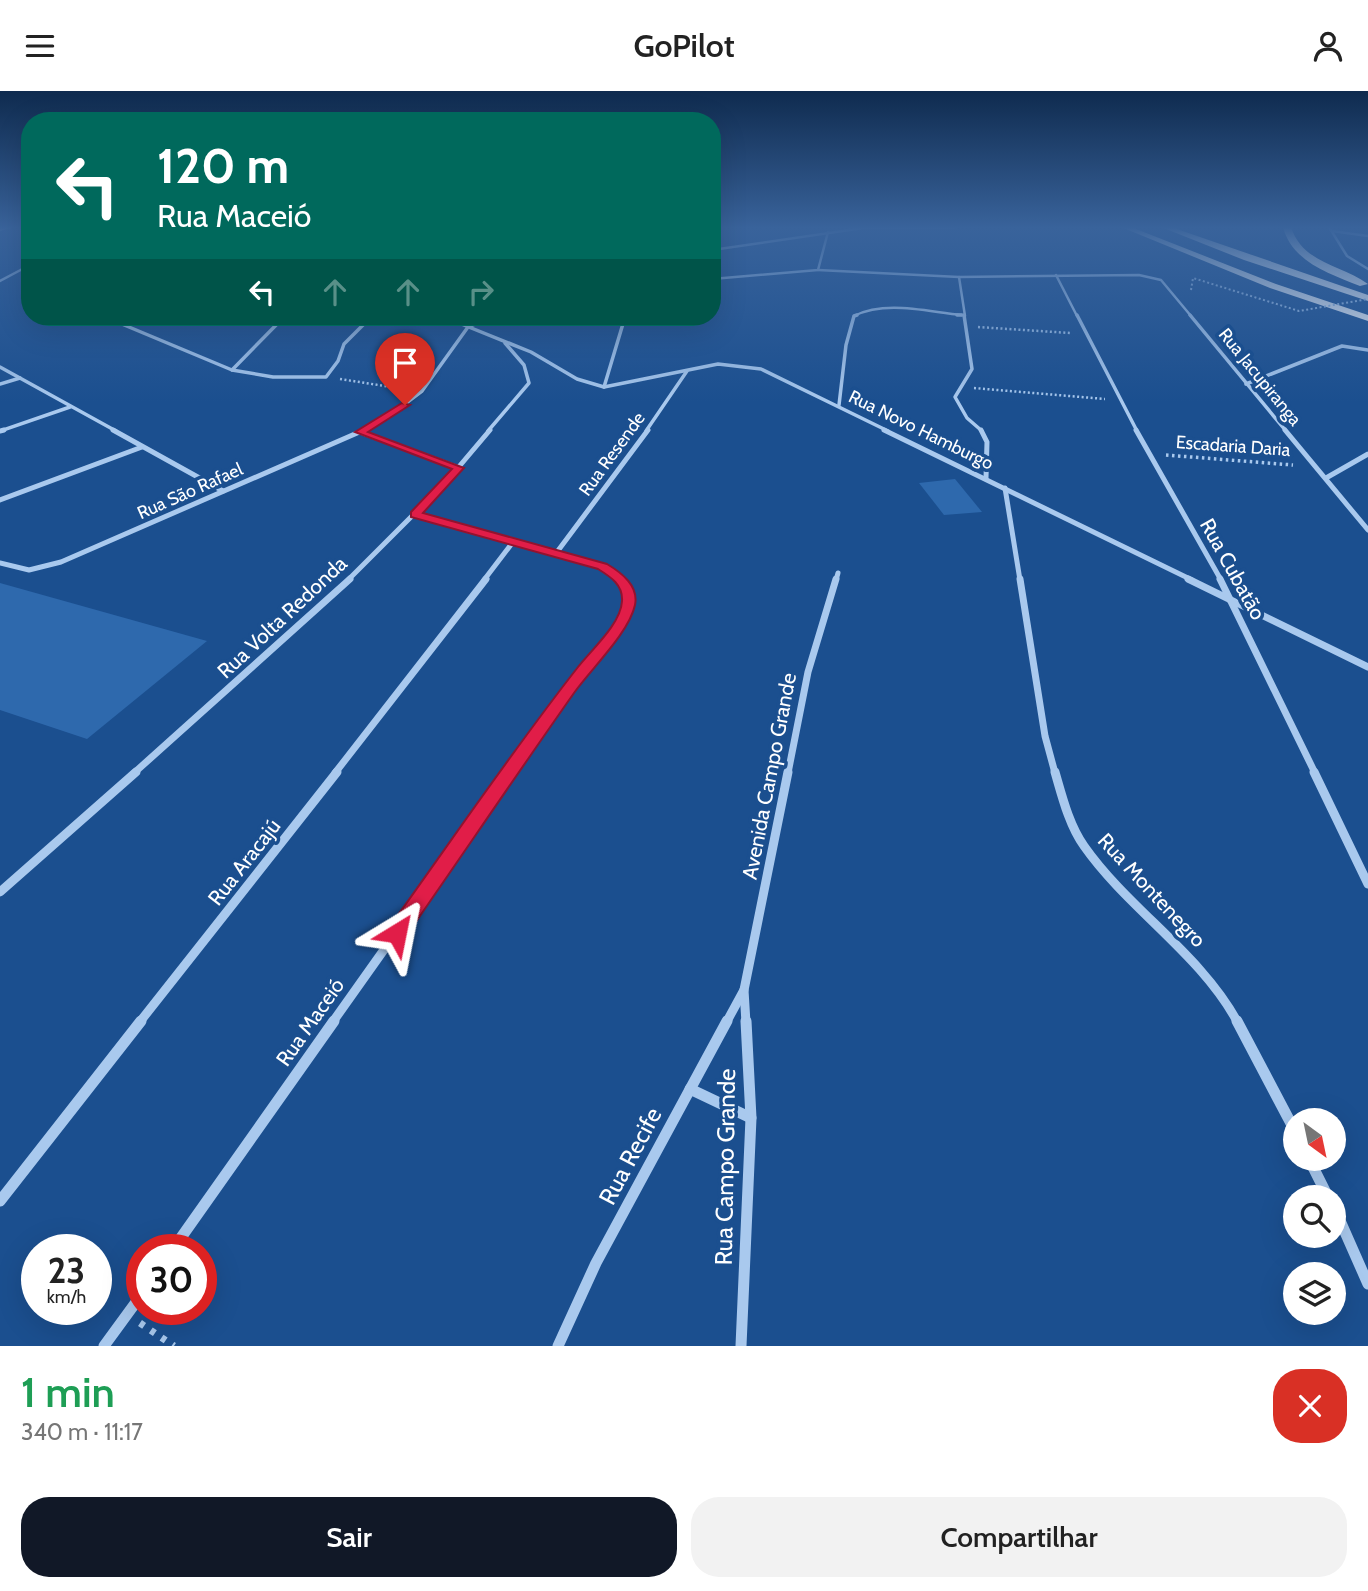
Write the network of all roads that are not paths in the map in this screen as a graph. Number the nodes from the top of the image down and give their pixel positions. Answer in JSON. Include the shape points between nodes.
{"nodes":[{"id":1,"x":960,"y":286,"type":"edge"},
{"id":2,"x":1061,"y":286,"type":"edge"},
{"id":3,"x":1166,"y":286,"type":"edge"},
{"id":4,"x":1271,"y":286,"type":"edge"},
{"id":5,"x":1331,"y":286,"type":"edge"},
{"id":6,"x":1368,"y":298,"type":"edge"},
{"id":7,"x":962,"y":315,"type":"junction"},
{"id":8,"x":1368,"y":318,"type":"edge"},
{"id":9,"x":127,"y":326,"type":"edge"},
{"id":10,"x":275,"y":326,"type":"edge"},
{"id":11,"x":362,"y":326,"type":"edge"},
{"id":12,"x":622,"y":326,"type":"edge"},
{"id":13,"x":468,"y":327,"type":"joint"},
{"id":14,"x":502,"y":340,"type":"junction"},
{"id":15,"x":1368,"y":350,"type":"edge"},
{"id":16,"x":0,"y":367,"type":"edge"},
{"id":17,"x":232,"y":370,"type":"junction"},
{"id":18,"x":687,"y":371,"type":"junction"},
{"id":19,"x":20,"y":378,"type":"junction"},
{"id":20,"x":0,"y":384,"type":"edge"},
{"id":21,"x":1246,"y":384,"type":"junction"},
{"id":22,"x":604,"y":387,"type":"junction"},
{"id":23,"x":839,"y":405,"type":"junction"},
{"id":24,"x":70,"y":407,"type":"junction"},
{"id":25,"x":0,"y":431,"type":"edge"},
{"id":26,"x":360,"y":432,"type":"junction"},
{"id":27,"x":142,"y":447,"type":"junction"},
{"id":28,"x":1368,"y":454,"type":"edge"},
{"id":29,"x":459,"y":468,"type":"junction"},
{"id":30,"x":986,"y":478,"type":"junction"},
{"id":31,"x":1326,"y":478,"type":"junction"},
{"id":32,"x":1005,"y":488,"type":"junction"},
{"id":33,"x":223,"y":491,"type":"junction"},
{"id":34,"x":0,"y":500,"type":"edge"},
{"id":35,"x":416,"y":514,"type":"junction"},
{"id":36,"x":1368,"y":530,"type":"edge"},
{"id":37,"x":513,"y":542,"type":"junction"},
{"id":38,"x":557,"y":552,"type":"junction"},
{"id":39,"x":0,"y":563,"type":"edge"},
{"id":40,"x":838,"y":573,"type":"dead end"},
{"id":41,"x":1232,"y":600,"type":"junction"},
{"id":42,"x":1368,"y":667,"type":"edge"},
{"id":43,"x":1368,"y":884,"type":"edge"},
{"id":44,"x":0,"y":892,"type":"edge"},
{"id":45,"x":744,"y":990,"type":"junction"},
{"id":46,"x":690,"y":1089,"type":"junction"},
{"id":47,"x":1283,"y":1108,"type":"edge"},
{"id":48,"x":751,"y":1118,"type":"junction"},
{"id":49,"x":0,"y":1201,"type":"edge"},
{"id":50,"x":184,"y":1234,"type":"edge"},
{"id":51,"x":1346,"y":1234,"type":"edge"},
{"id":52,"x":1368,"y":1284,"type":"edge"},
{"id":53,"x":126,"y":1317,"type":"edge"},
{"id":54,"x":104,"y":1346,"type":"edge"},
{"id":55,"x":558,"y":1346,"type":"edge"},
{"id":56,"x":741,"y":1346,"type":"edge"}],
"edges":[{"from":1,"to":7,"type":"street"},
{"from":2,"to":41,"type":"street","name":"Rua Cubatão"},
{"from":3,"to":21,"type":"street","name":"Rua Jacupiranga"},
{"from":4,"to":8,"type":"highway"},
{"from":5,"to":6,"type":"highway"},
{"from":7,"to":23,"type":"street","via":[[882,309],[854,316]]},
{"from":7,"to":30,"type":"street","via":[[972,369],[968,381],[956,392],[956,403],[988,437]]},
{"from":9,"to":17,"type":"street"},
{"from":10,"to":17,"type":"street"},
{"from":11,"to":17,"type":"street","via":[[344,345],[326,377],[272,377]]},
{"from":12,"to":22,"type":"street"},
{"from":13,"to":14,"type":"street"},
{"from":13,"to":26,"type":"street","name":"Rua São Rafael","via":[[422,391]]},
{"from":14,"to":22,"type":"street","via":[[577,379]]},
{"from":14,"to":29,"type":"street","name":"Rua Volta Redonda","via":[[524,365],[529,383]]},
{"from":15,"to":21,"type":"street","via":[[1342,346]]},
{"from":16,"to":19,"type":"street"},
{"from":18,"to":22,"type":"street","name":"Rua Novo Hamburgo"},
{"from":18,"to":23,"type":"street","name":"Rua Novo Hamburgo","via":[[718,364],[746,365]]},
{"from":18,"to":38,"type":"street","name":"Rua Resende"},
{"from":19,"to":20,"type":"street"},
{"from":19,"to":24,"type":"street"},
{"from":21,"to":31,"type":"street","name":"Rua Jacupiranga"},
{"from":23,"to":30,"type":"street","name":"Rua Novo Hamburgo"},
{"from":24,"to":25,"type":"street"},
{"from":24,"to":27,"type":"street"},
{"from":26,"to":29,"type":"street"},
{"from":26,"to":33,"type":"street","name":"Rua São Rafael"},
{"from":27,"to":33,"type":"street"},
{"from":27,"to":34,"type":"street"},
{"from":28,"to":31,"type":"street"},
{"from":29,"to":35,"type":"street","name":"Rua Volta Redonda"},
{"from":30,"to":32,"type":"street","name":"Rua Novo Hamburgo"},
{"from":31,"to":36,"type":"street","name":"Rua Jacupiranga"},
{"from":32,"to":41,"type":"street","name":"Rua Novo Hamburgo"},
{"from":32,"to":47,"type":"street","name":"Rua Montenegro","via":[[1045,736],[1062,797],[1082,844],[1211,983]]},
{"from":33,"to":39,"type":"street","name":"Rua São Rafael","via":[[82,554],[29,570]]},
{"from":35,"to":37,"type":"street","name":"Rua Maceió"},
{"from":35,"to":44,"type":"street","name":"Rua Volta Redonda","via":[[247,674]]},
{"from":37,"to":38,"type":"street","name":"Rua Maceió"},
{"from":37,"to":49,"type":"street","name":"Rua Aracajú"},
{"from":38,"to":50,"type":"street","name":"Rua Maceió","via":[[617,575],[627,588],[629,603],[623,619],[570,687]]},
{"from":40,"to":45,"type":"street","name":"Avenida Campo Grande","via":[[807,672]]},
{"from":41,"to":42,"type":"street","name":"Rua Novo Hamburgo"},
{"from":41,"to":43,"type":"street","name":"Rua Cubatão"},
{"from":45,"to":46,"type":"street","name":"Rua Recife"},
{"from":45,"to":48,"type":"street","name":"Rua Campo Grande"},
{"from":46,"to":48,"type":"street"},
{"from":46,"to":55,"type":"street","name":"Rua Recife","via":[[596,1263]]},
{"from":48,"to":56,"type":"street","name":"Rua Campo Grande"},
{"from":51,"to":52,"type":"street"},
{"from":53,"to":54,"type":"street"}]}
